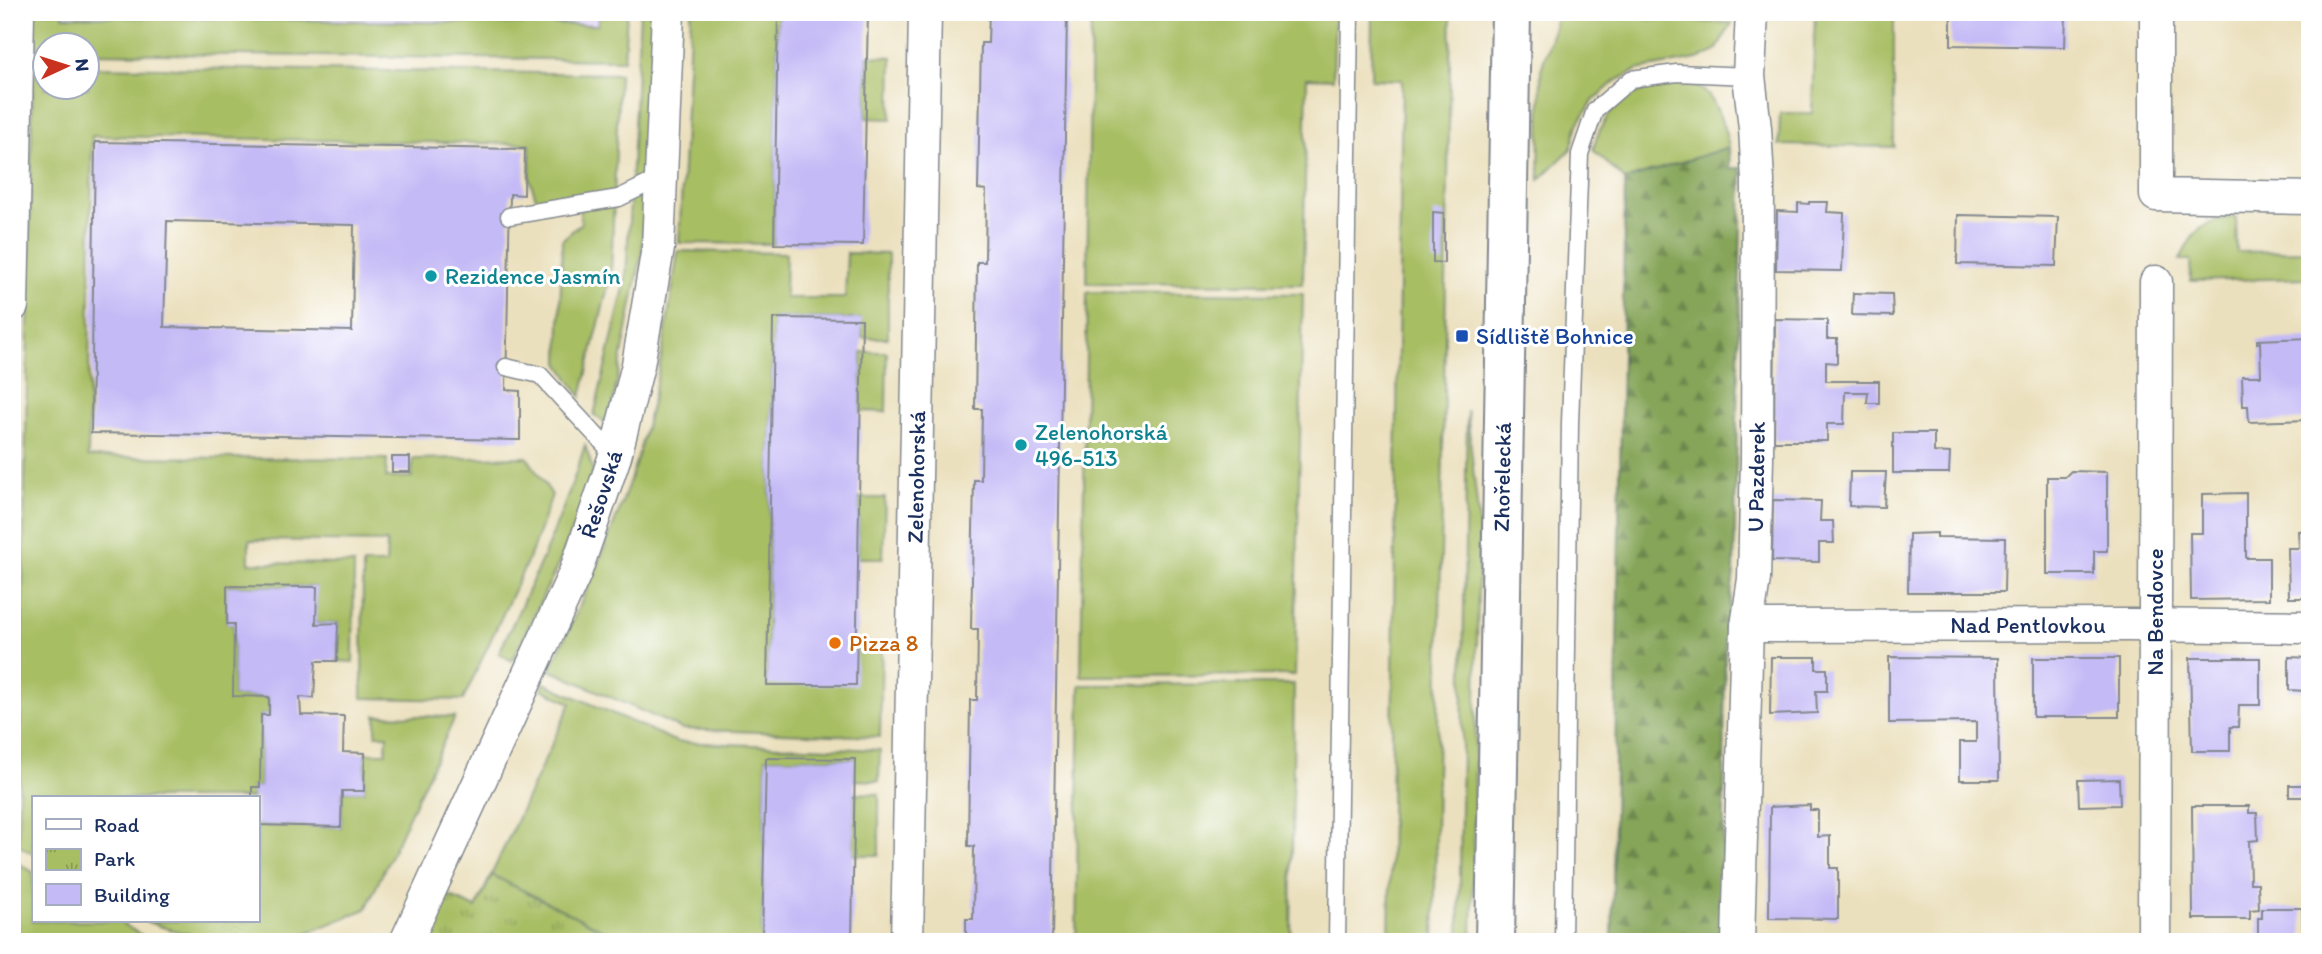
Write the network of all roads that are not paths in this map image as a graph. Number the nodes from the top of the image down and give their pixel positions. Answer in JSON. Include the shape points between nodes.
{"nodes":[{"id":1,"x":18,"y":12,"type":"edge"},
{"id":2,"x":668,"y":12,"type":"edge"},
{"id":3,"x":925,"y":12,"type":"edge"},
{"id":4,"x":1350,"y":12,"type":"edge"},
{"id":5,"x":1511,"y":12,"type":"edge"},
{"id":6,"x":1752,"y":12,"type":"edge"},
{"id":7,"x":2156,"y":12,"type":"edge"},
{"id":8,"x":1749,"y":76,"type":"junction"},
{"id":9,"x":660,"y":178,"type":"junction"},
{"id":10,"x":2310,"y":198,"type":"edge"},
{"id":11,"x":509,"y":216,"type":"dead end"},
{"id":12,"x":2156,"y":282,"type":"dead end"},
{"id":13,"x":12,"y":306,"type":"edge"},
{"id":14,"x":506,"y":367,"type":"dead end"},
{"id":15,"x":615,"y":456,"type":"junction"},
{"id":16,"x":2155,"y":625,"type":"junction"},
{"id":17,"x":1747,"y":626,"type":"junction"},
{"id":18,"x":2310,"y":627,"type":"edge"},
{"id":19,"x":405,"y":942,"type":"edge"},
{"id":20,"x":907,"y":942,"type":"edge"},
{"id":21,"x":1337,"y":942,"type":"edge"},
{"id":22,"x":1495,"y":942,"type":"edge"},
{"id":23,"x":1563,"y":942,"type":"edge"},
{"id":24,"x":1738,"y":942,"type":"edge"},
{"id":25,"x":2154,"y":942,"type":"edge"}],
"edges":[{"from":1,"to":13,"type":"street"},
{"from":2,"to":9,"type":"street","name":"Řešovská"},
{"from":3,"to":20,"type":"street","name":"Zelenohorská"},
{"from":4,"to":21,"type":"lane"},
{"from":5,"to":22,"type":"street","name":"Zhořelecká"},
{"from":6,"to":8,"type":"street","name":"U Pazderek"},
{"from":7,"to":10,"type":"street","via":[[2156,195]]},
{"from":8,"to":17,"type":"street","name":"U Pazderek","via":[[1758,181],[1758,416],[1755,579]]},
{"from":8,"to":23,"type":"lane","via":[[1677,73],[1631,79],[1595,110],[1580,155],[1570,423]]},
{"from":9,"to":11,"type":"lane","via":[[619,198]]},
{"from":9,"to":15,"type":"street","name":"Řešovská","via":[[652,289]]},
{"from":12,"to":16,"type":"street","name":"Na Bendovce"},
{"from":14,"to":15,"type":"lane","via":[[540,375]]},
{"from":15,"to":19,"type":"street","name":"Řešovská","via":[[575,573]]},
{"from":16,"to":17,"type":"street","name":"Nad Pentlovkou"},
{"from":16,"to":18,"type":"street","name":"Nad Pentlovkou"},
{"from":16,"to":25,"type":"street","name":"Na Bendovce"},
{"from":17,"to":24,"type":"street","name":"U Pazderek"}]}
